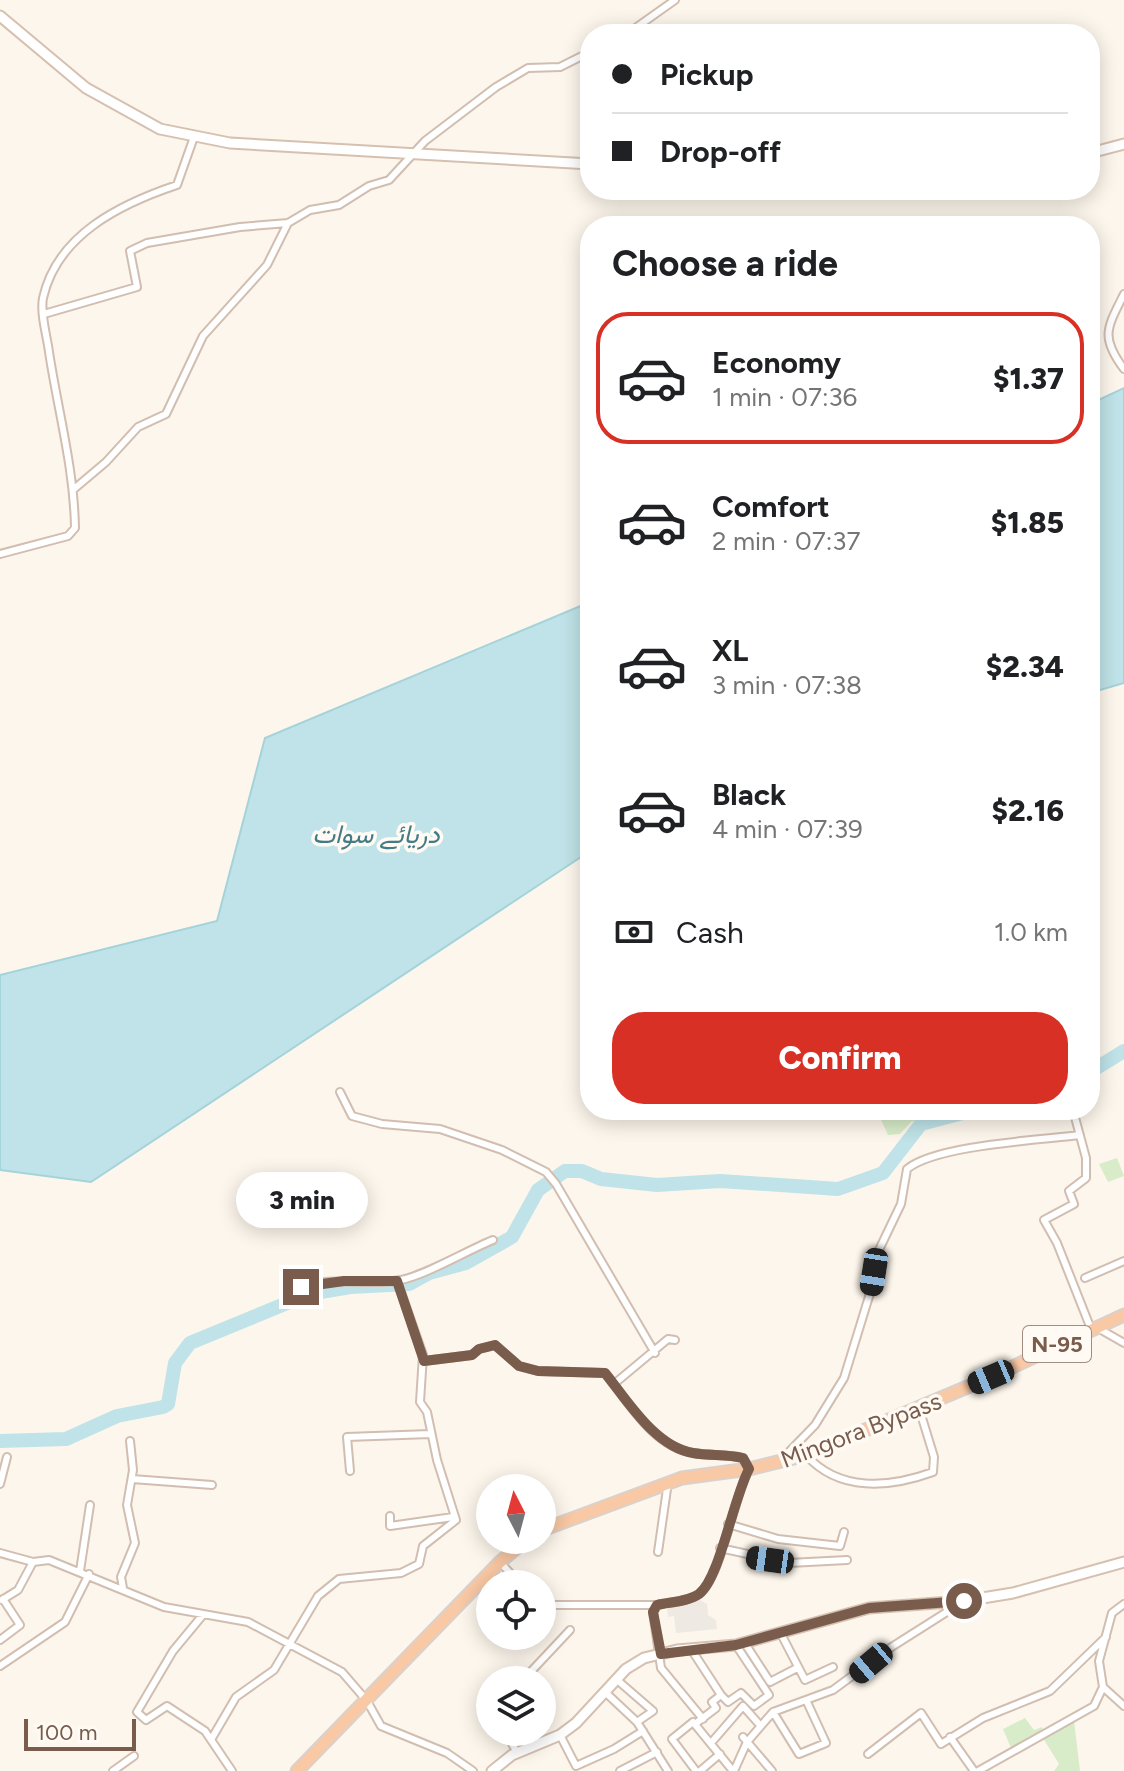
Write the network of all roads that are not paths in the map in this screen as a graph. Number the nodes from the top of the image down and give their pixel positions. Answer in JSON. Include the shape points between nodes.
{"nodes":[{"id":1,"x":675,"y":0,"type":"edge"},
{"id":2,"x":0,"y":16,"type":"edge"},
{"id":3,"x":641,"y":24,"type":"edge"},
{"id":4,"x":580,"y":57,"type":"edge"},
{"id":5,"x":194,"y":137,"type":"junction"},
{"id":6,"x":1124,"y":144,"type":"edge"},
{"id":7,"x":1100,"y":150,"type":"edge"},
{"id":8,"x":414,"y":154,"type":"junction"},
{"id":9,"x":580,"y":163,"type":"edge"},
{"id":10,"x":288,"y":223,"type":"junction"},
{"id":11,"x":1124,"y":294,"type":"edge"},
{"id":12,"x":44,"y":314,"type":"junction"},
{"id":13,"x":1124,"y":369,"type":"edge"},
{"id":14,"x":74,"y":489,"type":"junction"},
{"id":15,"x":0,"y":554,"type":"edge"},
{"id":16,"x":340,"y":1092,"type":"dead end"},
{"id":17,"x":1076,"y":1120,"type":"edge"},
{"id":18,"x":1080,"y":1135,"type":"junction"},
{"id":19,"x":493,"y":1240,"type":"dead end"},
{"id":20,"x":1124,"y":1261,"type":"edge"},
{"id":21,"x":1085,"y":1278,"type":"dead end"},
{"id":22,"x":397,"y":1281,"type":"junction"},
{"id":23,"x":301,"y":1287,"type":"dead end"},
{"id":24,"x":1124,"y":1315,"type":"edge"},
{"id":25,"x":1093,"y":1328,"type":"junction"},
{"id":26,"x":675,"y":1340,"type":"dead end"},
{"id":27,"x":1124,"y":1343,"type":"edge"},
{"id":28,"x":655,"y":1353,"type":"junction"},
{"id":29,"x":424,"y":1361,"type":"junction"},
{"id":30,"x":614,"y":1384,"type":"junction"},
{"id":31,"x":919,"y":1408,"type":"junction"},
{"id":32,"x":430,"y":1434,"type":"junction"},
{"id":33,"x":130,"y":1441,"type":"dead end"},
{"id":34,"x":806,"y":1455,"type":"junction"},
{"id":35,"x":7,"y":1457,"type":"dead end"},
{"id":36,"x":777,"y":1464,"type":"junction"},
{"id":37,"x":749,"y":1469,"type":"junction"},
{"id":38,"x":350,"y":1471,"type":"dead end"},
{"id":39,"x":132,"y":1479,"type":"junction"},
{"id":40,"x":668,"y":1482,"type":"junction"},
{"id":41,"x":0,"y":1484,"type":"edge"},
{"id":42,"x":212,"y":1485,"type":"dead end"},
{"id":43,"x":90,"y":1505,"type":"dead end"},
{"id":44,"x":390,"y":1516,"type":"dead end"},
{"id":45,"x":453,"y":1517,"type":"dead end"},
{"id":46,"x":728,"y":1524,"type":"junction"},
{"id":47,"x":556,"y":1525,"type":"edge"},
{"id":48,"x":844,"y":1532,"type":"dead end"},
{"id":49,"x":720,"y":1548,"type":"junction"},
{"id":50,"x":658,"y":1552,"type":"dead end"},
{"id":51,"x":0,"y":1553,"type":"edge"},
{"id":52,"x":509,"y":1554,"type":"edge"},
{"id":53,"x":847,"y":1560,"type":"dead end"},
{"id":54,"x":33,"y":1562,"type":"junction"},
{"id":55,"x":500,"y":1562,"type":"junction"},
{"id":56,"x":1124,"y":1562,"type":"edge"},
{"id":57,"x":507,"y":1570,"type":"edge"},
{"id":58,"x":80,"y":1571,"type":"junction"},
{"id":59,"x":89,"y":1574,"type":"junction"},
{"id":60,"x":123,"y":1588,"type":"junction"},
{"id":61,"x":1,"y":1600,"type":"edge"},
{"id":62,"x":964,"y":1601,"type":"junction"},
{"id":63,"x":1124,"y":1604,"type":"edge"},
{"id":64,"x":556,"y":1605,"type":"edge"},
{"id":65,"x":657,"y":1605,"type":"junction"},
{"id":66,"x":202,"y":1616,"type":"junction"},
{"id":67,"x":570,"y":1630,"type":"dead end"},
{"id":68,"x":780,"y":1632,"type":"junction"},
{"id":69,"x":1106,"y":1637,"type":"junction"},
{"id":70,"x":0,"y":1640,"type":"edge"},
{"id":71,"x":740,"y":1644,"type":"junction"},
{"id":72,"x":292,"y":1646,"type":"junction"},
{"id":73,"x":691,"y":1649,"type":"junction"},
{"id":74,"x":661,"y":1654,"type":"junction"},
{"id":75,"x":0,"y":1666,"type":"edge"},
{"id":76,"x":536,"y":1666,"type":"edge"},
{"id":77,"x":833,"y":1667,"type":"dead end"},
{"id":78,"x":797,"y":1668,"type":"junction"},
{"id":79,"x":616,"y":1679,"type":"junction"},
{"id":80,"x":1103,"y":1687,"type":"junction"},
{"id":81,"x":604,"y":1691,"type":"junction"},
{"id":82,"x":721,"y":1695,"type":"junction"},
{"id":83,"x":367,"y":1701,"type":"junction"},
{"id":84,"x":807,"y":1702,"type":"junction"},
{"id":85,"x":1124,"y":1706,"type":"edge"},
{"id":86,"x":773,"y":1712,"type":"junction"},
{"id":87,"x":703,"y":1719,"type":"junction"},
{"id":88,"x":637,"y":1722,"type":"junction"},
{"id":89,"x":695,"y":1724,"type":"junction"},
{"id":90,"x":759,"y":1724,"type":"junction"},
{"id":91,"x":643,"y":1731,"type":"junction"},
{"id":92,"x":560,"y":1735,"type":"junction"},
{"id":93,"x":950,"y":1737,"type":"junction"},
{"id":94,"x":212,"y":1738,"type":"junction"},
{"id":95,"x":745,"y":1740,"type":"junction"},
{"id":96,"x":711,"y":1743,"type":"junction"},
{"id":97,"x":513,"y":1746,"type":"edge"},
{"id":98,"x":657,"y":1752,"type":"junction"},
{"id":99,"x":517,"y":1753,"type":"junction"},
{"id":100,"x":720,"y":1754,"type":"junction"},
{"id":101,"x":868,"y":1754,"type":"dead end"},
{"id":102,"x":134,"y":1756,"type":"dead end"},
{"id":103,"x":576,"y":1766,"type":"junction"},
{"id":104,"x":113,"y":1771,"type":"edge"},
{"id":105,"x":232,"y":1771,"type":"edge"},
{"id":106,"x":297,"y":1771,"type":"edge"},
{"id":107,"x":473,"y":1771,"type":"edge"},
{"id":108,"x":492,"y":1771,"type":"edge"},
{"id":109,"x":566,"y":1771,"type":"edge"},
{"id":110,"x":620,"y":1771,"type":"edge"},
{"id":111,"x":668,"y":1771,"type":"edge"},
{"id":112,"x":698,"y":1771,"type":"edge"},
{"id":113,"x":734,"y":1771,"type":"edge"},
{"id":114,"x":772,"y":1771,"type":"edge"},
{"id":115,"x":976,"y":1771,"type":"edge"}],
"edges":[{"from":1,"to":3,"type":"street"},
{"from":2,"to":5,"type":"main road","via":[[113,105],[160,129]]},
{"from":4,"to":8,"type":"street","via":[[560,67],[528,68],[496,87]]},
{"from":5,"to":8,"type":"main road"},
{"from":5,"to":12,"type":"street","via":[[177,185],[83,232],[54,264],[42,301]]},
{"from":6,"to":7,"type":"main road"},
{"from":8,"to":9,"type":"main road"},
{"from":8,"to":10,"type":"street","via":[[389,180]]},
{"from":10,"to":12,"type":"street","via":[[147,243],[130,251],[137,287]]},
{"from":10,"to":14,"type":"street","via":[[267,265],[203,336],[166,414],[138,427]]},
{"from":11,"to":13,"type":"street","via":[[1109,329],[1108,347]]},
{"from":12,"to":14,"type":"street"},
{"from":14,"to":15,"type":"street","via":[[75,528],[68,536]]},
{"from":16,"to":28,"type":"street","via":[[352,1116],[440,1129],[546,1172]]},
{"from":17,"to":18,"type":"street"},
{"from":18,"to":25,"type":"street","via":[[1086,1178],[1069,1191],[1074,1204],[1044,1220]]},
{"from":18,"to":36,"type":"street","via":[[964,1150],[930,1157],[907,1169],[901,1204],[877,1254],[844,1378],[815,1425]]},
{"from":19,"to":22,"type":"street"},
{"from":20,"to":21,"type":"street"},
{"from":22,"to":23,"type":"street"},
{"from":22,"to":29,"type":"street"},
{"from":24,"to":25,"type":"highway","name":"Mingora Bypass","number":"N-95"},
{"from":25,"to":27,"type":"street"},
{"from":25,"to":31,"type":"highway","name":"Mingora Bypass","number":"N-95"},
{"from":26,"to":28,"type":"street","via":[[668,1339]]},
{"from":28,"to":30,"type":"street"},
{"from":29,"to":30,"type":"street","via":[[472,1355],[495,1345],[519,1366],[605,1373]]},
{"from":29,"to":32,"type":"street","via":[[420,1402]]},
{"from":30,"to":37,"type":"street","via":[[639,1418],[668,1442],[692,1453],[743,1458]]},
{"from":31,"to":34,"type":"highway","name":"Mingora Bypass","number":"N-95"},
{"from":31,"to":34,"type":"street","via":[[934,1457],[933,1472],[856,1483],[835,1479]]},
{"from":32,"to":38,"type":"street","via":[[347,1437]]},
{"from":32,"to":72,"type":"street","via":[[456,1520],[423,1546],[419,1564],[401,1573],[339,1579],[318,1596]]},
{"from":33,"to":39,"type":"street"},
{"from":34,"to":36,"type":"highway","name":"Mingora Bypass","number":"N-95"},
{"from":35,"to":41,"type":"street"},
{"from":36,"to":37,"type":"highway","name":"Mingora Bypass","number":"N-95"},
{"from":37,"to":40,"type":"highway","name":"Mingora Bypass","number":"N-95"},
{"from":37,"to":46,"type":"street"},
{"from":39,"to":42,"type":"street"},
{"from":39,"to":60,"type":"street","via":[[127,1505],[135,1543],[121,1577]]},
{"from":40,"to":47,"type":"highway","name":"Mingora Bypass","number":"N-95"},
{"from":40,"to":50,"type":"street"},
{"from":43,"to":58,"type":"street"},
{"from":44,"to":45,"type":"street","via":[[390,1526]]},
{"from":46,"to":48,"type":"street","via":[[818,1545],[840,1546]]},
{"from":46,"to":49,"type":"street"},
{"from":49,"to":53,"type":"street","via":[[789,1563]]},
{"from":49,"to":65,"type":"street","via":[[713,1580],[697,1596]]},
{"from":51,"to":54,"type":"street"},
{"from":52,"to":55,"type":"highway"},
{"from":54,"to":58,"type":"street","via":[[49,1560]]},
{"from":54,"to":61,"type":"street","via":[[18,1590]]},
{"from":55,"to":57,"type":"street"},
{"from":55,"to":83,"type":"highway"},
{"from":56,"to":62,"type":"main road"},
{"from":58,"to":59,"type":"street"},
{"from":59,"to":60,"type":"street"},
{"from":59,"to":75,"type":"street","via":[[65,1622]]},
{"from":60,"to":66,"type":"street","via":[[145,1601]]},
{"from":61,"to":70,"type":"street","via":[[20,1625]]},
{"from":62,"to":68,"type":"main road","via":[[869,1608]]},
{"from":62,"to":84,"type":"street","via":[[855,1676]]},
{"from":63,"to":69,"type":"street","via":[[1112,1613]]},
{"from":64,"to":65,"type":"street"},
{"from":65,"to":74,"type":"street","via":[[653,1612]]},
{"from":66,"to":72,"type":"street","via":[[248,1622]]},
{"from":66,"to":94,"type":"street","via":[[173,1651],[137,1712],[146,1720],[167,1706]]},
{"from":67,"to":76,"type":"street"},
{"from":68,"to":71,"type":"main road"},
{"from":68,"to":78,"type":"street"},
{"from":69,"to":80,"type":"street","via":[[1099,1661]]},
{"from":69,"to":93,"type":"street","via":[[1050,1691]]},
{"from":71,"to":73,"type":"main road"},
{"from":71,"to":78,"type":"street","via":[[770,1682]]},
{"from":71,"to":82,"type":"street","via":[[769,1695],[754,1706],[741,1693],[728,1702]]},
{"from":72,"to":83,"type":"street","via":[[342,1672]]},
{"from":72,"to":94,"type":"street","via":[[274,1670],[236,1697]]},
{"from":73,"to":74,"type":"main road"},
{"from":73,"to":82,"type":"street"},
{"from":74,"to":79,"type":"main road","via":[[644,1658]]},
{"from":74,"to":87,"type":"street","via":[[661,1668]]},
{"from":77,"to":78,"type":"street","via":[[805,1680]]},
{"from":79,"to":81,"type":"main road"},
{"from":79,"to":88,"type":"street","via":[[653,1711]]},
{"from":80,"to":85,"type":"street"},
{"from":80,"to":115,"type":"street","via":[[1094,1706]]},
{"from":81,"to":88,"type":"street"},
{"from":81,"to":92,"type":"main road"},
{"from":82,"to":87,"type":"street"},
{"from":83,"to":106,"type":"highway"},
{"from":83,"to":107,"type":"street","via":[[381,1726],[447,1753]]},
{"from":84,"to":86,"type":"street"},
{"from":84,"to":86,"type":"street","via":[[826,1743],[799,1754]]},
{"from":86,"to":90,"type":"street"},
{"from":87,"to":89,"type":"street"},
{"from":88,"to":91,"type":"street"},
{"from":89,"to":96,"type":"street"},
{"from":89,"to":112,"type":"street","via":[[672,1739]]},
{"from":90,"to":95,"type":"street"},
{"from":90,"to":96,"type":"street","via":[[743,1706]]},
{"from":91,"to":98,"type":"street"},
{"from":91,"to":103,"type":"street"},
{"from":92,"to":99,"type":"main road"},
{"from":92,"to":103,"type":"street"},
{"from":93,"to":101,"type":"street","via":[[941,1744],[921,1713]]},
{"from":93,"to":115,"type":"street"},
{"from":94,"to":105,"type":"street"},
{"from":95,"to":113,"type":"street"},
{"from":95,"to":114,"type":"street"},
{"from":96,"to":100,"type":"street"},
{"from":97,"to":99,"type":"street"},
{"from":98,"to":110,"type":"street"},
{"from":98,"to":111,"type":"street"},
{"from":99,"to":108,"type":"main road"},
{"from":100,"to":112,"type":"street"},
{"from":100,"to":113,"type":"street"},
{"from":102,"to":104,"type":"street"},
{"from":103,"to":109,"type":"street"}]}
